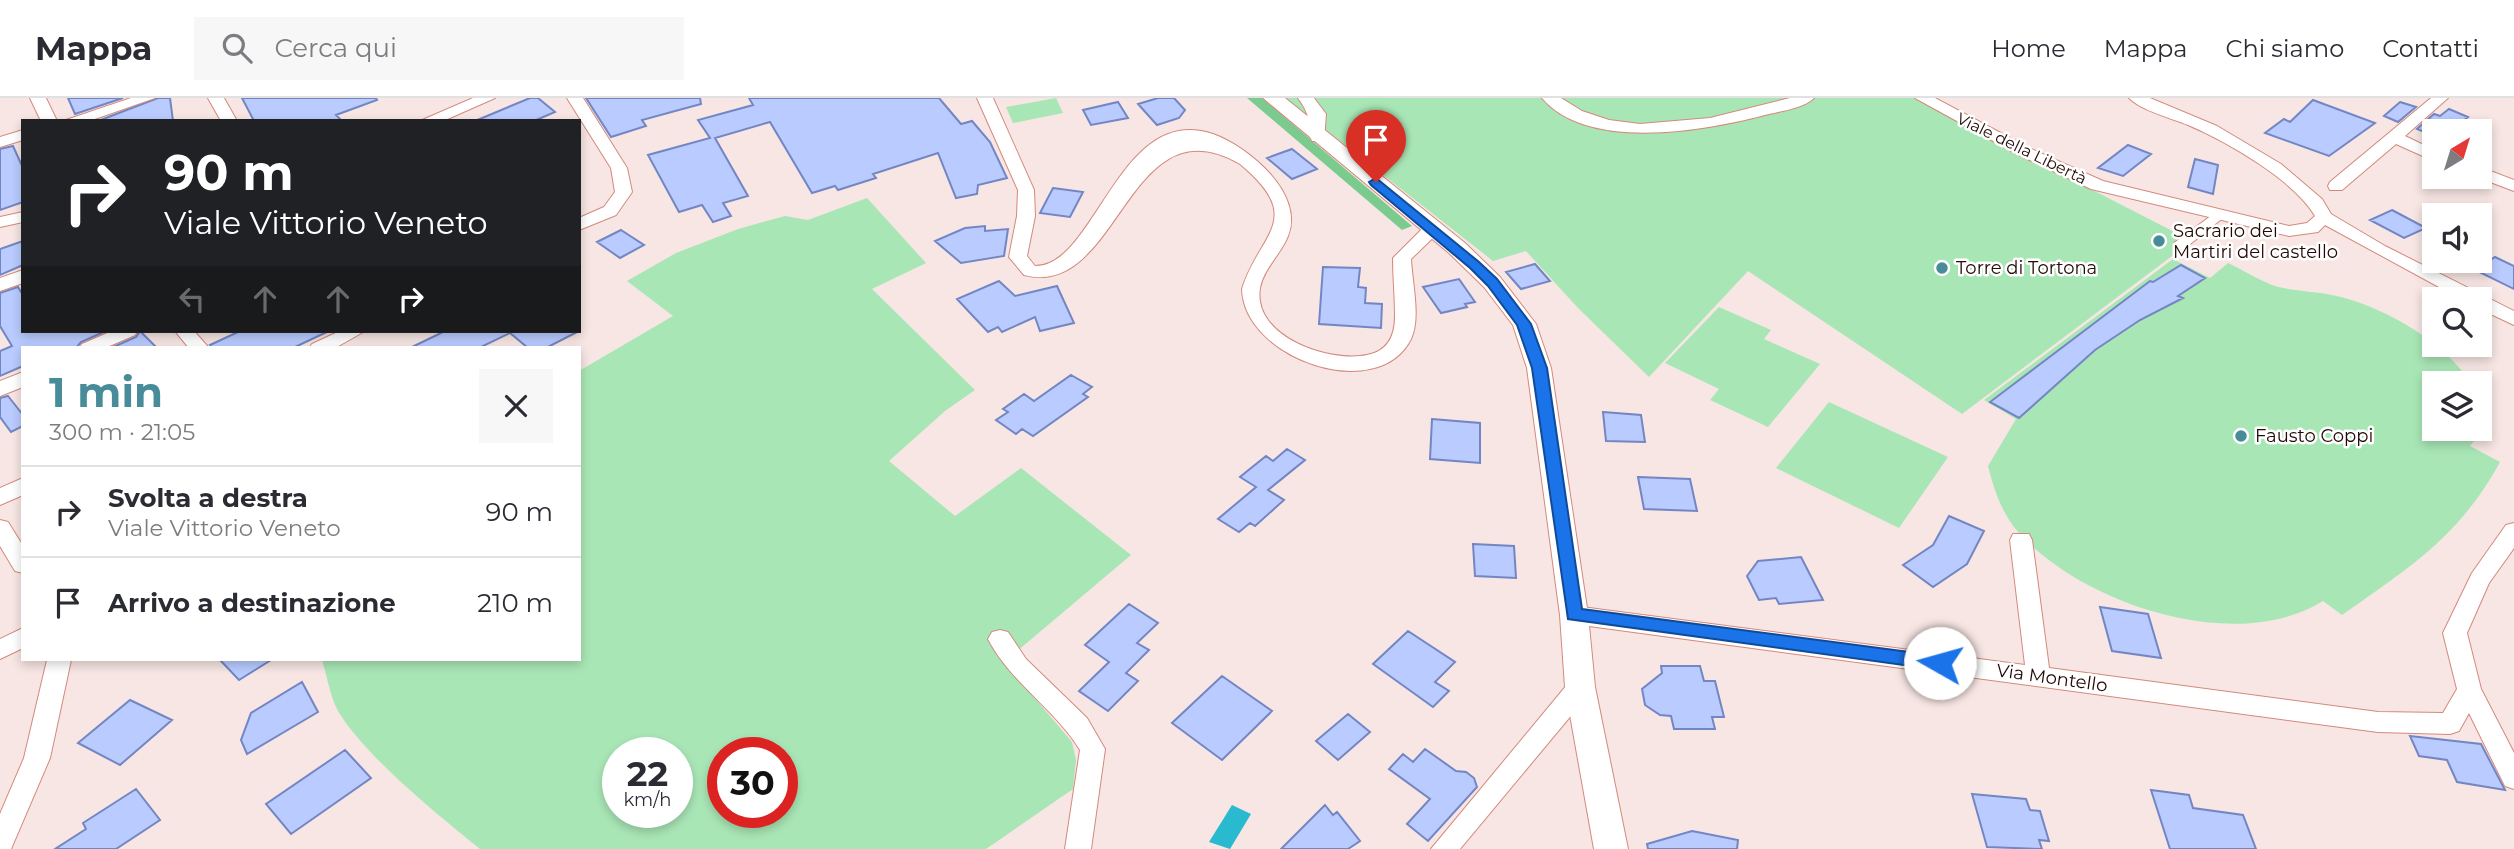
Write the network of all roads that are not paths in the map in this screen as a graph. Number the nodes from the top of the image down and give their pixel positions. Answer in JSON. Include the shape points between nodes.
{"nodes":[{"id":1,"x":38,"y":98,"type":"edge"},
{"id":2,"x":147,"y":98,"type":"edge"},
{"id":3,"x":216,"y":98,"type":"edge"},
{"id":4,"x":487,"y":98,"type":"edge"},
{"id":5,"x":575,"y":98,"type":"edge"},
{"id":6,"x":985,"y":98,"type":"edge"},
{"id":7,"x":1273,"y":98,"type":"edge"},
{"id":8,"x":1306,"y":98,"type":"edge"},
{"id":9,"x":1550,"y":98,"type":"edge"},
{"id":10,"x":1806,"y":98,"type":"edge"},
{"id":11,"x":1923,"y":98,"type":"edge"},
{"id":12,"x":2137,"y":98,"type":"edge"},
{"id":13,"x":2440,"y":98,"type":"edge"},
{"id":14,"x":48,"y":119,"type":"edge"},
{"id":15,"x":78,"y":119,"type":"edge"},
{"id":16,"x":228,"y":119,"type":"edge"},
{"id":17,"x":433,"y":119,"type":"edge"},
{"id":18,"x":21,"y":136,"type":"edge"},
{"id":19,"x":2395,"y":137,"type":"junction"},
{"id":20,"x":1318,"y":138,"type":"junction"},
{"id":21,"x":0,"y":142,"type":"edge"},
{"id":22,"x":2422,"y":150,"type":"edge"},
{"id":23,"x":2492,"y":177,"type":"edge"},
{"id":24,"x":2336,"y":186,"type":"dead end"},
{"id":25,"x":2514,"y":186,"type":"edge"},
{"id":26,"x":2219,"y":214,"type":"junction"},
{"id":27,"x":21,"y":217,"type":"edge"},
{"id":28,"x":2324,"y":217,"type":"junction"},
{"id":29,"x":0,"y":222,"type":"edge"},
{"id":30,"x":581,"y":224,"type":"edge"},
{"id":31,"x":1433,"y":228,"type":"junction"},
{"id":32,"x":2179,"y":246,"type":"dead end"},
{"id":33,"x":21,"y":277,"type":"edge"},
{"id":34,"x":0,"y":285,"type":"edge"},
{"id":35,"x":2452,"y":287,"type":"edge"},
{"id":36,"x":2492,"y":308,"type":"edge"},
{"id":37,"x":2514,"y":319,"type":"edge"},
{"id":38,"x":123,"y":333,"type":"edge"},
{"id":39,"x":186,"y":333,"type":"edge"},
{"id":40,"x":352,"y":333,"type":"edge"},
{"id":41,"x":94,"y":346,"type":"edge"},
{"id":42,"x":198,"y":346,"type":"edge"},
{"id":43,"x":323,"y":346,"type":"edge"},
{"id":44,"x":21,"y":380,"type":"edge"},
{"id":45,"x":0,"y":389,"type":"edge"},
{"id":46,"x":21,"y":487,"type":"edge"},
{"id":47,"x":0,"y":497,"type":"edge"},
{"id":48,"x":0,"y":528,"type":"edge"},
{"id":49,"x":2514,"y":531,"type":"edge"},
{"id":50,"x":2021,"y":540,"type":"dead end"},
{"id":51,"x":21,"y":562,"type":"edge"},
{"id":52,"x":1574,"y":615,"type":"junction"},
{"id":53,"x":21,"y":638,"type":"edge"},
{"id":54,"x":1000,"y":639,"type":"dead end"},
{"id":55,"x":0,"y":650,"type":"edge"},
{"id":56,"x":59,"y":661,"type":"edge"},
{"id":57,"x":2038,"y":676,"type":"junction"},
{"id":58,"x":1580,"y":687,"type":"junction"},
{"id":59,"x":2469,"y":689,"type":"junction"},
{"id":60,"x":2514,"y":779,"type":"edge"},
{"id":61,"x":0,"y":844,"type":"edge"},
{"id":62,"x":1078,"y":849,"type":"edge"},
{"id":63,"x":1444,"y":849,"type":"edge"},
{"id":64,"x":1611,"y":849,"type":"edge"}],
"edges":[{"from":1,"to":14,"type":"street"},
{"from":2,"to":15,"type":"street"},
{"from":3,"to":16,"type":"street"},
{"from":4,"to":17,"type":"street"},
{"from":5,"to":30,"type":"street","via":[[620,168],[624,192],[610,211]]},
{"from":6,"to":31,"type":"street","via":[[1026,190],[1018,257],[1030,271],[1042,272],[1068,261],[1150,150],[1169,139],[1194,135],[1231,148],[1280,201],[1283,222],[1278,238],[1255,272],[1250,291],[1255,312],[1272,335],[1321,360],[1347,363],[1392,351],[1403,337],[1402,258]]},
{"from":7,"to":20,"type":"street"},
{"from":8,"to":20,"type":"street","via":[[1318,114]]},
{"from":9,"to":10,"type":"street","via":[[1562,108],[1612,127],[1656,128],[1732,119]]},
{"from":11,"to":26,"type":"street","name":"Viale della Libertà","via":[[2097,185]]},
{"from":12,"to":28,"type":"street","via":[[2211,129],[2275,168],[2316,203]]},
{"from":13,"to":19,"type":"street"},
{"from":18,"to":21,"type":"street"},
{"from":19,"to":22,"type":"street"},
{"from":19,"to":24,"type":"street"},
{"from":20,"to":31,"type":"street"},
{"from":23,"to":25,"type":"street"},
{"from":26,"to":28,"type":"street","name":"Viale della Libertà","via":[[2289,231],[2312,228]]},
{"from":26,"to":32,"type":"street"},
{"from":27,"to":29,"type":"street"},
{"from":28,"to":35,"type":"street"},
{"from":31,"to":52,"type":"street","via":[[1492,282],[1524,324],[1539,368]]},
{"from":33,"to":34,"type":"street"},
{"from":36,"to":37,"type":"street"},
{"from":38,"to":41,"type":"street"},
{"from":39,"to":42,"type":"street"},
{"from":40,"to":43,"type":"street"},
{"from":44,"to":45,"type":"street"},
{"from":46,"to":47,"type":"street"},
{"from":48,"to":51,"type":"street"},
{"from":49,"to":59,"type":"street","via":[[2480,579],[2455,633]]},
{"from":50,"to":57,"type":"street"},
{"from":52,"to":57,"type":"street","name":"Via Montello"},
{"from":52,"to":58,"type":"street"},
{"from":53,"to":55,"type":"street"},
{"from":54,"to":62,"type":"street","via":[[1018,666],[1078,725],[1093,749]]},
{"from":56,"to":61,"type":"street","via":[[37,758]]},
{"from":57,"to":59,"type":"street","name":"Via Montello","via":[[2378,722],[2450,723]]},
{"from":58,"to":63,"type":"street"},
{"from":58,"to":64,"type":"street"},
{"from":59,"to":60,"type":"street"}]}
